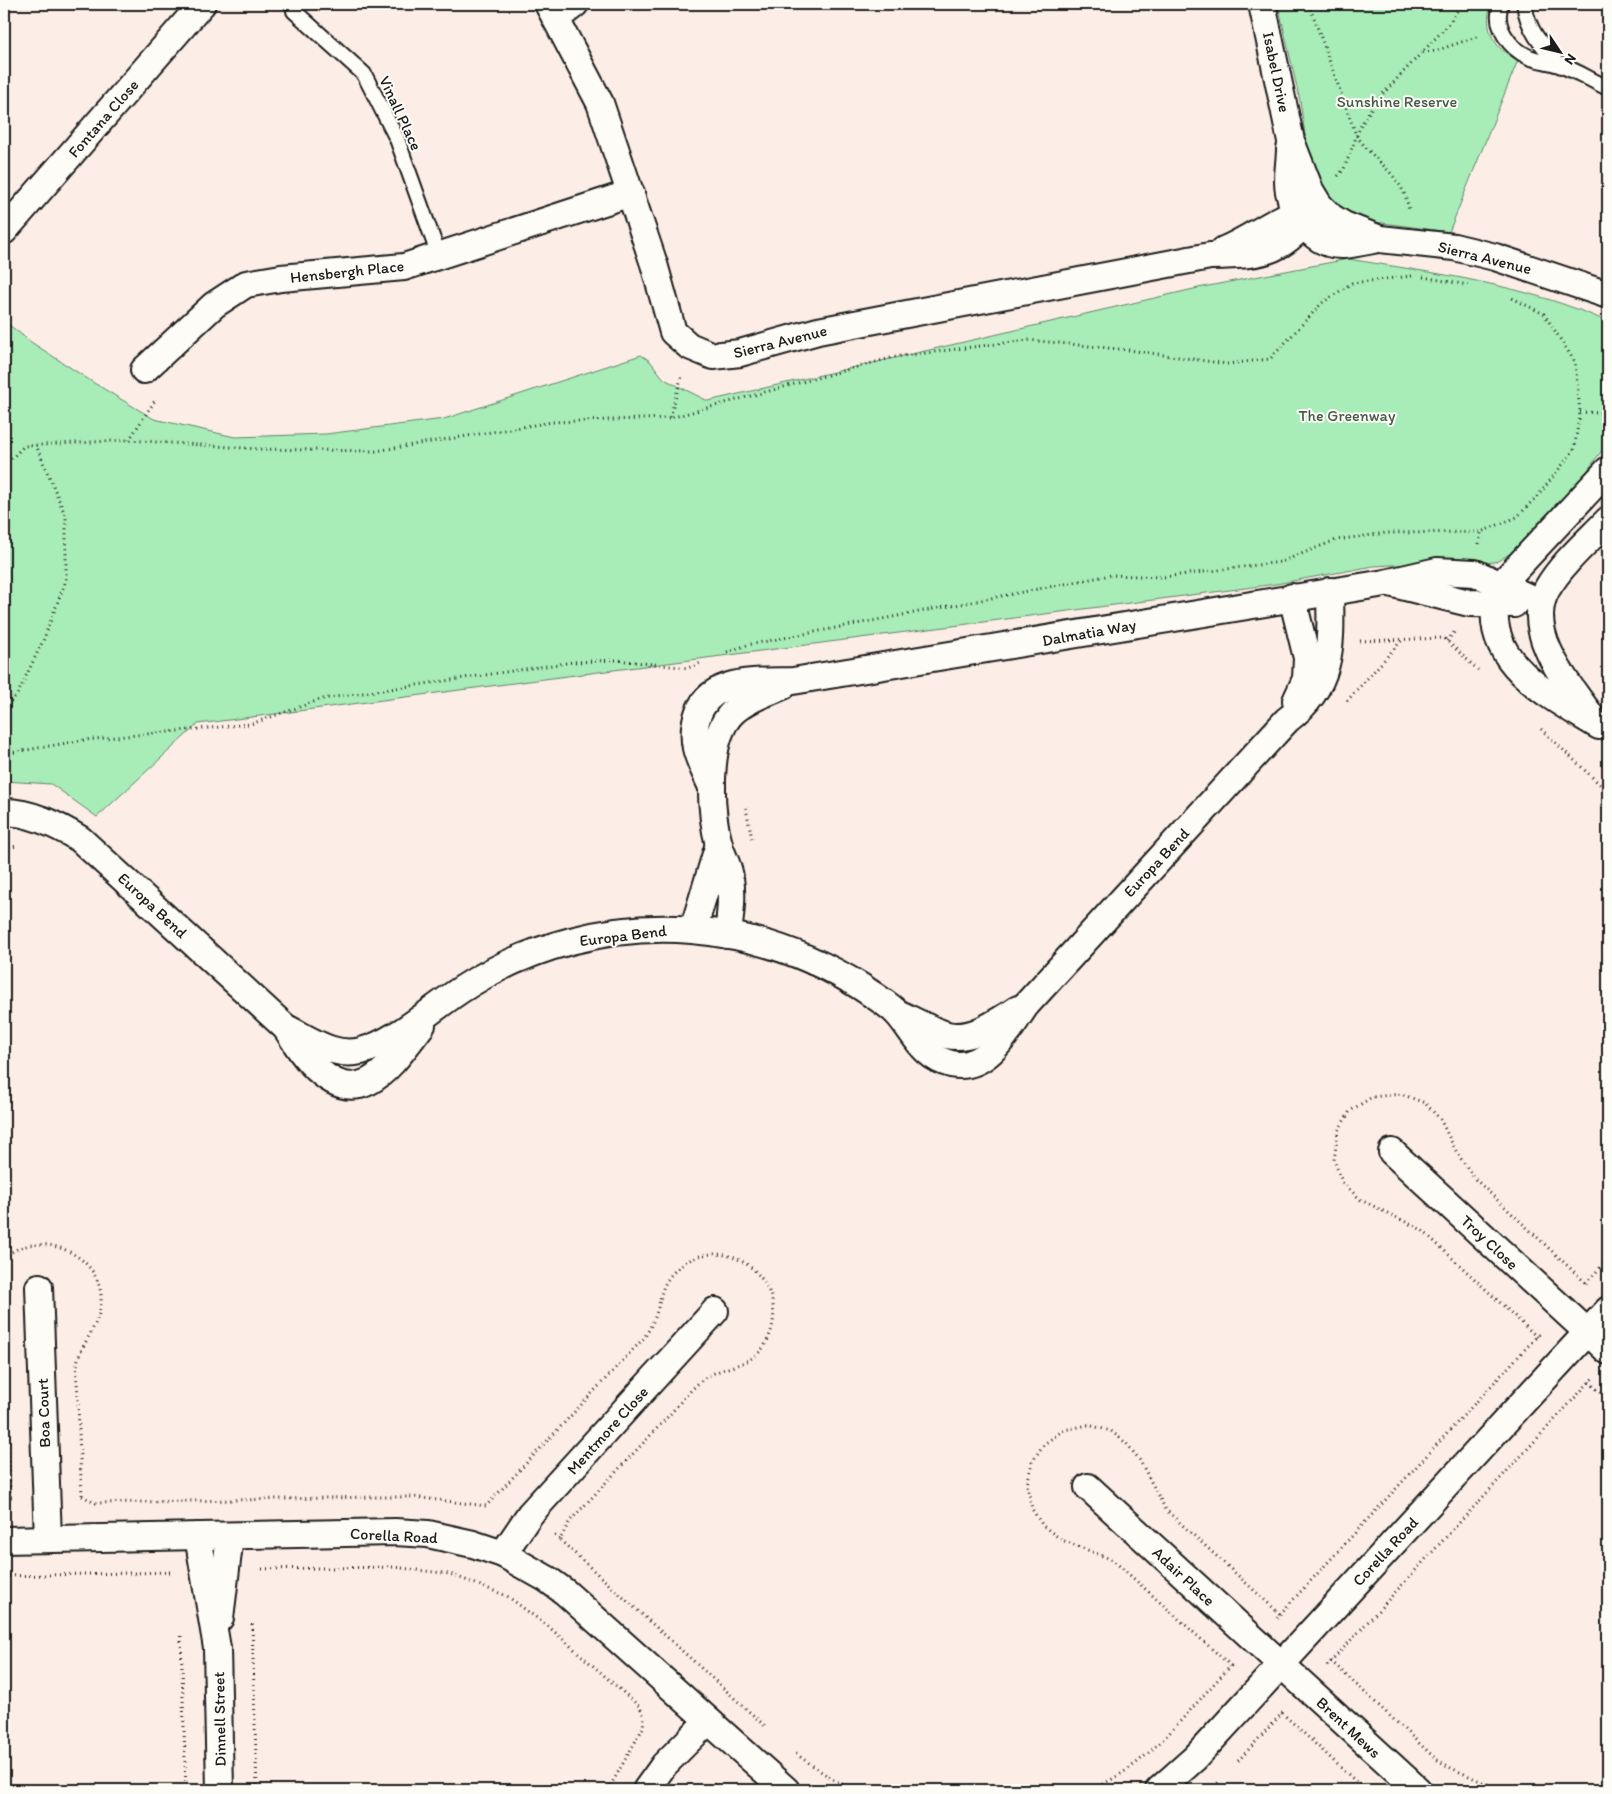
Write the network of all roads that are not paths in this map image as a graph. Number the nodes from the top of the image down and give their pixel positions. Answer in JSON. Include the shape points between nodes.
{"nodes":[{"id":1,"x":202,"y":4,"type":"edge"},
{"id":2,"x":1262,"y":4,"type":"edge"},
{"id":3,"x":1501,"y":4,"type":"edge"},
{"id":4,"x":1524,"y":4,"type":"edge"},
{"id":5,"x":560,"y":9,"type":"edge"},
{"id":6,"x":294,"y":11,"type":"dead end"},
{"id":7,"x":1560,"y":65,"type":"junction"},
{"id":8,"x":1608,"y":88,"type":"edge"},
{"id":9,"x":631,"y":193,"type":"junction"},
{"id":10,"x":1305,"y":215,"type":"junction"},
{"id":11,"x":4,"y":231,"type":"edge"},
{"id":12,"x":439,"y":256,"type":"junction"},
{"id":13,"x":1598,"y":291,"type":"edge"},
{"id":14,"x":1608,"y":303,"type":"edge"},
{"id":15,"x":144,"y":370,"type":"road end"},
{"id":16,"x":1608,"y":470,"type":"edge"},
{"id":17,"x":1608,"y":520,"type":"edge"},
{"id":18,"x":1330,"y":591,"type":"junction"},
{"id":19,"x":1499,"y":594,"type":"junction"},
{"id":20,"x":1292,"y":597,"type":"junction"},
{"id":21,"x":1541,"y":602,"type":"junction"},
{"id":22,"x":1287,"y":720,"type":"junction"},
{"id":23,"x":1604,"y":730,"type":"edge"},
{"id":24,"x":4,"y":812,"type":"edge"},
{"id":25,"x":719,"y":844,"type":"junction"},
{"id":26,"x":693,"y":930,"type":"junction"},
{"id":27,"x":728,"y":935,"type":"junction"},
{"id":28,"x":435,"y":1008,"type":"junction"},
{"id":29,"x":286,"y":1028,"type":"junction"},
{"id":30,"x":1392,"y":1152,"type":"dead end"},
{"id":31,"x":39,"y":1287,"type":"dead end"},
{"id":32,"x":1608,"y":1310,"type":"edge"},
{"id":33,"x":715,"y":1311,"type":"dead end"},
{"id":34,"x":1587,"y":1332,"type":"junction"},
{"id":35,"x":1608,"y":1351,"type":"edge"},
{"id":36,"x":1088,"y":1487,"type":"dead end"},
{"id":37,"x":198,"y":1536,"type":"junction"},
{"id":38,"x":230,"y":1536,"type":"junction"},
{"id":39,"x":48,"y":1539,"type":"junction"},
{"id":40,"x":4,"y":1540,"type":"edge"},
{"id":41,"x":503,"y":1554,"type":"junction"},
{"id":42,"x":217,"y":1648,"type":"junction"},
{"id":43,"x":1280,"y":1664,"type":"junction"},
{"id":44,"x":707,"y":1722,"type":"junction"},
{"id":45,"x":220,"y":1790,"type":"edge"},
{"id":46,"x":646,"y":1790,"type":"edge"},
{"id":47,"x":786,"y":1790,"type":"edge"},
{"id":48,"x":1158,"y":1790,"type":"edge"},
{"id":49,"x":1418,"y":1790,"type":"edge"}],
"edges":[{"from":1,"to":11,"type":"street","name":"Fontana Close"},
{"from":2,"to":10,"type":"street","name":"Isabel Drive","via":[[1291,141],[1310,190]]},
{"from":3,"to":7,"type":"lane","via":[[1501,29],[1508,42],[1530,58]]},
{"from":4,"to":7,"type":"lane","via":[[1526,21],[1533,33]]},
{"from":5,"to":9,"type":"street","name":"Sierra Avenue","via":[[600,103]]},
{"from":6,"to":12,"type":"lane","name":"Vinall Place","via":[[364,74],[397,139]]},
{"from":7,"to":8,"type":"lane"},
{"from":9,"to":10,"type":"street","name":"Sierra Avenue","via":[[673,332],[690,346],[713,356],[740,353],[818,331],[1210,256]]},
{"from":9,"to":12,"type":"street","name":"Hensbergh Place"},
{"from":10,"to":13,"type":"street","name":"Sierra Avenue","via":[[1331,217],[1380,238],[1454,247],[1495,257]]},
{"from":12,"to":15,"type":"street","name":"Hensbergh Place","via":[[404,267],[246,284],[214,305]]},
{"from":13,"to":14,"type":"street","name":"Sierra Avenue"},
{"from":16,"to":19,"type":"street","via":[[1524,558]]},
{"from":17,"to":21,"type":"street","via":[[1554,579]]},
{"from":18,"to":19,"type":"street","name":"Dalmatia Way","via":[[1385,582],[1469,603]]},
{"from":18,"to":20,"type":"street","name":"Dalmatia Way"},
{"from":18,"to":22,"type":"street","name":"Europa Bend","via":[[1331,641],[1326,668],[1318,688],[1304,707]]},
{"from":19,"to":21,"type":"street","name":"Dalmatia Way"},
{"from":19,"to":23,"type":"street","via":[[1496,634],[1507,654],[1547,694]]},
{"from":20,"to":22,"type":"street","name":"Europa Bend","via":[[1307,658],[1306,679]]},
{"from":20,"to":25,"type":"street","name":"Dalmatia Way","via":[[793,681],[747,702],[722,726],[712,787]]},
{"from":21,"to":23,"type":"street","via":[[1544,639],[1550,656],[1564,680]]},
{"from":22,"to":27,"type":"street","name":"Europa Bend","via":[[1026,1005],[1001,1042],[987,1055],[971,1063],[952,1064],[929,1055],[897,1013],[878,998],[818,963],[761,942]]},
{"from":24,"to":29,"type":"street","name":"Europa Bend","via":[[48,822],[80,839]]},
{"from":25,"to":26,"type":"street","name":"Dalmatia Way"},
{"from":25,"to":27,"type":"street","name":"Dalmatia Way","via":[[730,875],[732,893]]},
{"from":26,"to":27,"type":"street","name":"Europa Bend"},
{"from":26,"to":28,"type":"street","name":"Europa Bend","via":[[640,930],[566,942],[496,969]]},
{"from":28,"to":29,"type":"street","name":"Europa Bend","via":[[380,1044],[361,1052],[325,1049]]},
{"from":28,"to":29,"type":"street","name":"Europa Bend","via":[[390,1066],[362,1086],[346,1087],[331,1080],[311,1063]]},
{"from":30,"to":34,"type":"street","name":"Troy Close"},
{"from":31,"to":39,"type":"street","name":"Boa Court"},
{"from":32,"to":34,"type":"street","name":"Corella Road"},
{"from":33,"to":41,"type":"street","name":"Mentmore Close","via":[[530,1514]]},
{"from":34,"to":35,"type":"street","name":"Troy Close"},
{"from":34,"to":43,"type":"street","name":"Corella Road"},
{"from":36,"to":43,"type":"street","name":"Adair Place"},
{"from":37,"to":38,"type":"street","name":"Corella Road"},
{"from":37,"to":39,"type":"street","name":"Corella Road"},
{"from":37,"to":42,"type":"street","name":"Dinnell Street"},
{"from":38,"to":41,"type":"street","name":"Corella Road","via":[[362,1532],[428,1534]]},
{"from":38,"to":42,"type":"street","name":"Dinnell Street"},
{"from":39,"to":40,"type":"street","name":"Corella Road"},
{"from":41,"to":44,"type":"street","name":"Corella Road","via":[[565,1592]]},
{"from":42,"to":45,"type":"street","name":"Dinnell Street"},
{"from":43,"to":48,"type":"street","name":"Corella Road","via":[[1195,1758]]},
{"from":43,"to":49,"type":"street","name":"Brent Mews"},
{"from":44,"to":46,"type":"street","via":[[664,1765]]},
{"from":44,"to":47,"type":"street","name":"Corella Road"}]}
